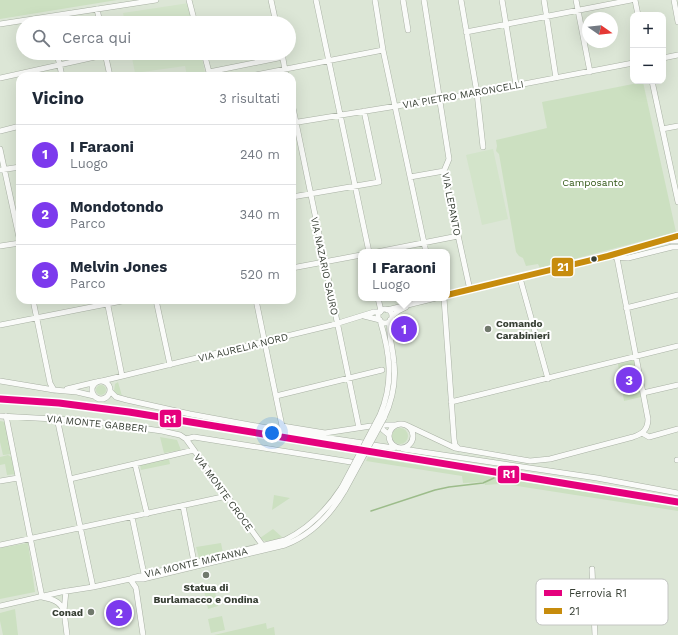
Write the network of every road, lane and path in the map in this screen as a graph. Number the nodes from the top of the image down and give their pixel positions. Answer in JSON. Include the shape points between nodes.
{"nodes":[{"id":1,"x":156,"y":0,"type":"edge"},
{"id":2,"x":190,"y":0,"type":"edge"},
{"id":3,"x":271,"y":0,"type":"edge"},
{"id":4,"x":316,"y":0,"type":"edge"},
{"id":5,"x":375,"y":0,"type":"edge"},
{"id":6,"x":403,"y":0,"type":"edge"},
{"id":7,"x":424,"y":0,"type":"edge"},
{"id":8,"x":461,"y":0,"type":"edge"},
{"id":9,"x":502,"y":0,"type":"edge"},
{"id":10,"x":544,"y":0,"type":"edge"},
{"id":11,"x":576,"y":0,"type":"edge"},
{"id":12,"x":631,"y":0,"type":"edge"},
{"id":13,"x":635,"y":0,"type":"edge"},
{"id":14,"x":674,"y":0,"type":"edge"},
{"id":15,"x":97,"y":9,"type":"junction"},
{"id":16,"x":578,"y":10,"type":"junction"},
{"id":17,"x":637,"y":12,"type":"edge"},
{"id":18,"x":50,"y":16,"type":"edge"},
{"id":19,"x":98,"y":16,"type":"edge"},
{"id":20,"x":193,"y":16,"type":"edge"},
{"id":21,"x":274,"y":16,"type":"edge"},
{"id":22,"x":546,"y":16,"type":"junction"},
{"id":23,"x":16,"y":21,"type":"edge"},
{"id":24,"x":678,"y":22,"type":"edge"},
{"id":25,"x":0,"y":24,"type":"edge"},
{"id":26,"x":506,"y":24,"type":"junction"},
{"id":27,"x":408,"y":30,"type":"dead end"},
{"id":28,"x":466,"y":32,"type":"junction"},
{"id":29,"x":383,"y":50,"type":"junction"},
{"id":30,"x":678,"y":56,"type":"edge"},
{"id":31,"x":666,"y":58,"type":"edge"},
{"id":32,"x":58,"y":60,"type":"edge"},
{"id":33,"x":77,"y":60,"type":"edge"},
{"id":34,"x":106,"y":60,"type":"edge"},
{"id":35,"x":206,"y":60,"type":"edge"},
{"id":36,"x":263,"y":60,"type":"edge"},
{"id":37,"x":283,"y":60,"type":"edge"},
{"id":38,"x":327,"y":60,"type":"junction"},
{"id":39,"x":59,"y":64,"type":"junction"},
{"id":40,"x":630,"y":64,"type":"edge"},
{"id":41,"x":285,"y":68,"type":"junction"},
{"id":42,"x":25,"y":72,"type":"edge"},
{"id":43,"x":61,"y":72,"type":"edge"},
{"id":44,"x":109,"y":72,"type":"edge"},
{"id":45,"x":209,"y":72,"type":"edge"},
{"id":46,"x":217,"y":72,"type":"edge"},
{"id":47,"x":268,"y":72,"type":"edge"},
{"id":48,"x":286,"y":72,"type":"edge"},
{"id":49,"x":590,"y":72,"type":"junction"},
{"id":50,"x":16,"y":74,"type":"edge"},
{"id":51,"x":0,"y":78,"type":"edge"},
{"id":52,"x":556,"y":78,"type":"junction"},
{"id":53,"x":653,"y":84,"type":"edge"},
{"id":54,"x":516,"y":85,"type":"junction"},
{"id":55,"x":477,"y":93,"type":"junction"},
{"id":56,"x":440,"y":99,"type":"junction"},
{"id":57,"x":395,"y":106,"type":"junction"},
{"id":58,"x":364,"y":111,"type":"junction"},
{"id":59,"x":340,"y":115,"type":"junction"},
{"id":60,"x":296,"y":122,"type":"edge"},
{"id":61,"x":678,"y":126,"type":"edge"},
{"id":62,"x":16,"y":127,"type":"edge"},
{"id":63,"x":662,"y":129,"type":"junction"},
{"id":64,"x":0,"y":131,"type":"edge"},
{"id":65,"x":296,"y":131,"type":"edge"},
{"id":66,"x":483,"y":147,"type":"dead end"},
{"id":67,"x":0,"y":149,"type":"edge"},
{"id":68,"x":16,"y":168,"type":"edge"},
{"id":69,"x":2,"y":170,"type":"edge"},
{"id":70,"x":444,"y":171,"type":"junction"},
{"id":71,"x":410,"y":176,"type":"junction"},
{"id":72,"x":355,"y":186,"type":"junction"},
{"id":73,"x":310,"y":194,"type":"junction"},
{"id":74,"x":296,"y":196,"type":"edge"},
{"id":75,"x":678,"y":202,"type":"edge"},
{"id":76,"x":16,"y":226,"type":"edge"},
{"id":77,"x":458,"y":236,"type":"junction"},
{"id":78,"x":678,"y":236,"type":"edge"},
{"id":79,"x":678,"y":241,"type":"edge"},
{"id":80,"x":661,"y":242,"type":"junction"},
{"id":81,"x":16,"y":243,"type":"edge"},
{"id":82,"x":424,"y":243,"type":"junction"},
{"id":83,"x":0,"y":246,"type":"edge"},
{"id":84,"x":678,"y":247,"type":"edge"},
{"id":85,"x":368,"y":249,"type":"edge"},
{"id":86,"x":393,"y":249,"type":"edge"},
{"id":87,"x":425,"y":249,"type":"edge"},
{"id":88,"x":358,"y":256,"type":"edge"},
{"id":89,"x":608,"y":256,"type":"junction"},
{"id":90,"x":617,"y":258,"type":"junction"},
{"id":91,"x":325,"y":262,"type":"junction"},
{"id":92,"x":296,"y":267,"type":"edge"},
{"id":93,"x":520,"y":278,"type":"junction"},
{"id":94,"x":470,"y":290,"type":"junction"},
{"id":95,"x":450,"y":294,"type":"edge"},
{"id":96,"x":678,"y":295,"type":"edge"},
{"id":97,"x":378,"y":301,"type":"edge"},
{"id":98,"x":424,"y":301,"type":"edge"},
{"id":99,"x":444,"y":301,"type":"edge"},
{"id":100,"x":416,"y":303,"type":"junction"},
{"id":101,"x":34,"y":304,"type":"edge"},
{"id":102,"x":98,"y":304,"type":"edge"},
{"id":103,"x":107,"y":304,"type":"edge"},
{"id":104,"x":157,"y":304,"type":"edge"},
{"id":105,"x":257,"y":304,"type":"edge"},
{"id":106,"x":626,"y":308,"type":"junction"},
{"id":107,"x":388,"y":310,"type":"junction"},
{"id":108,"x":380,"y":312,"type":"junction"},
{"id":109,"x":364,"y":316,"type":"junction"},
{"id":110,"x":37,"y":318,"type":"junction"},
{"id":111,"x":391,"y":318,"type":"junction"},
{"id":112,"x":380,"y":320,"type":"junction"},
{"id":113,"x":337,"y":324,"type":"junction"},
{"id":114,"x":0,"y":325,"type":"edge"},
{"id":115,"x":264,"y":342,"type":"junction"},
{"id":116,"x":678,"y":346,"type":"edge"},
{"id":117,"x":635,"y":356,"type":"junction"},
{"id":118,"x":170,"y":365,"type":"junction"},
{"id":119,"x":382,"y":370,"type":"dead end"},
{"id":120,"x":122,"y":376,"type":"junction"},
{"id":121,"x":349,"y":378,"type":"junction"},
{"id":122,"x":548,"y":379,"type":"junction"},
{"id":123,"x":0,"y":381,"type":"edge"},
{"id":124,"x":100,"y":381,"type":"junction"},
{"id":125,"x":678,"y":385,"type":"edge"},
{"id":126,"x":110,"y":389,"type":"junction"},
{"id":127,"x":57,"y":390,"type":"junction"},
{"id":128,"x":643,"y":393,"type":"junction"},
{"id":129,"x":94,"y":396,"type":"junction"},
{"id":130,"x":276,"y":396,"type":"junction"},
{"id":131,"x":105,"y":398,"type":"junction"},
{"id":132,"x":126,"y":400,"type":"junction"},
{"id":133,"x":451,"y":402,"type":"junction"},
{"id":134,"x":0,"y":416,"type":"edge"},
{"id":135,"x":6,"y":416,"type":"junction"},
{"id":136,"x":382,"y":416,"type":"junction"},
{"id":137,"x":57,"y":418,"type":"junction"},
{"id":138,"x":396,"y":425,"type":"junction"},
{"id":139,"x":406,"y":425,"type":"junction"},
{"id":140,"x":371,"y":426,"type":"dead end"},
{"id":141,"x":359,"y":428,"type":"junction"},
{"id":142,"x":678,"y":429,"type":"edge"},
{"id":143,"x":642,"y":433,"type":"junction"},
{"id":144,"x":426,"y":435,"type":"junction"},
{"id":145,"x":454,"y":435,"type":"junction"},
{"id":146,"x":388,"y":436,"type":"junction"},
{"id":147,"x":186,"y":438,"type":"junction"},
{"id":148,"x":412,"y":441,"type":"junction"},
{"id":149,"x":441,"y":442,"type":"junction"},
{"id":150,"x":363,"y":443,"type":"dead end"},
{"id":151,"x":395,"y":448,"type":"junction"},
{"id":152,"x":403,"y":449,"type":"junction"},
{"id":153,"x":194,"y":450,"type":"junction"},
{"id":154,"x":459,"y":450,"type":"junction"},
{"id":155,"x":423,"y":452,"type":"junction"},
{"id":156,"x":351,"y":462,"type":"dead end"},
{"id":157,"x":135,"y":464,"type":"junction"},
{"id":158,"x":18,"y":478,"type":"junction"},
{"id":159,"x":70,"y":479,"type":"junction"},
{"id":160,"x":0,"y":481,"type":"edge"},
{"id":161,"x":344,"y":488,"type":"junction"},
{"id":162,"x":678,"y":493,"type":"edge"},
{"id":163,"x":227,"y":496,"type":"junction"},
{"id":164,"x":183,"y":506,"type":"junction"},
{"id":165,"x":147,"y":514,"type":"junction"},
{"id":166,"x":132,"y":517,"type":"junction"},
{"id":167,"x":81,"y":528,"type":"junction"},
{"id":168,"x":30,"y":539,"type":"junction"},
{"id":169,"x":0,"y":545,"type":"edge"},
{"id":170,"x":263,"y":546,"type":"junction"},
{"id":171,"x":194,"y":562,"type":"junction"},
{"id":172,"x":592,"y":569,"type":"dead end"},
{"id":173,"x":143,"y":576,"type":"junction"},
{"id":174,"x":130,"y":579,"type":"junction"},
{"id":175,"x":592,"y":579,"type":"edge"},
{"id":176,"x":93,"y":587,"type":"junction"},
{"id":177,"x":136,"y":588,"type":"junction"},
{"id":178,"x":66,"y":591,"type":"junction"},
{"id":179,"x":42,"y":597,"type":"junction"},
{"id":180,"x":0,"y":606,"type":"edge"},
{"id":181,"x":64,"y":611,"type":"junction"},
{"id":182,"x":595,"y":625,"type":"edge"},
{"id":183,"x":67,"y":635,"type":"edge"},
{"id":184,"x":143,"y":635,"type":"edge"},
{"id":185,"x":595,"y":635,"type":"edge"}],
"edges":[{"from":1,"to":15,"type":"street"},
{"from":2,"to":20,"type":"street"},
{"from":3,"to":21,"type":"street"},
{"from":4,"to":38,"type":"street"},
{"from":5,"to":29,"type":"street"},
{"from":6,"to":27,"type":"street"},
{"from":7,"to":56,"type":"street","name":"VIA LEPANTO"},
{"from":8,"to":28,"type":"street"},
{"from":9,"to":26,"type":"street"},
{"from":10,"to":22,"type":"street"},
{"from":11,"to":16,"type":"street"},
{"from":12,"to":16,"type":"street"},
{"from":13,"to":17,"type":"street"},
{"from":14,"to":24,"type":"street"},
{"from":15,"to":18,"type":"street"},
{"from":15,"to":19,"type":"street"},
{"from":16,"to":22,"type":"street"},
{"from":16,"to":49,"type":"street"},
{"from":22,"to":26,"type":"street"},
{"from":22,"to":52,"type":"street"},
{"from":23,"to":25,"type":"street"},
{"from":26,"to":28,"type":"street"},
{"from":26,"to":54,"type":"street"},
{"from":28,"to":55,"type":"street"},
{"from":29,"to":38,"type":"street"},
{"from":29,"to":57,"type":"street"},
{"from":30,"to":31,"type":"street"},
{"from":32,"to":39,"type":"street"},
{"from":33,"to":39,"type":"street"},
{"from":34,"to":44,"type":"street"},
{"from":35,"to":45,"type":"street"},
{"from":36,"to":46,"type":"street"},
{"from":37,"to":41,"type":"street"},
{"from":38,"to":41,"type":"street"},
{"from":38,"to":59,"type":"street"},
{"from":39,"to":42,"type":"street"},
{"from":39,"to":43,"type":"street"},
{"from":40,"to":49,"type":"street","name":"VIA PIETRO MARONCELLI"},
{"from":41,"to":47,"type":"street"},
{"from":41,"to":48,"type":"street"},
{"from":49,"to":52,"type":"street","name":"VIA PIETRO MARONCELLI"},
{"from":50,"to":51,"type":"street"},
{"from":52,"to":54,"type":"street","name":"VIA PIETRO MARONCELLI"},
{"from":53,"to":63,"type":"street"},
{"from":54,"to":55,"type":"street","name":"VIA PIETRO MARONCELLI"},
{"from":55,"to":56,"type":"street","name":"VIA PIETRO MARONCELLI"},
{"from":55,"to":66,"type":"street"},
{"from":56,"to":57,"type":"street","name":"VIA PIETRO MARONCELLI"},
{"from":56,"to":70,"type":"street","name":"VIA LEPANTO","via":[[449,159]]},
{"from":57,"to":58,"type":"street","name":"VIA PIETRO MARONCELLI"},
{"from":57,"to":71,"type":"street"},
{"from":58,"to":59,"type":"street","name":"VIA PIETRO MARONCELLI"},
{"from":58,"to":72,"type":"street","via":[[379,182]]},
{"from":59,"to":60,"type":"street","name":"VIA PIETRO MARONCELLI"},
{"from":59,"to":72,"type":"street"},
{"from":61,"to":63,"type":"street"},
{"from":62,"to":64,"type":"street"},
{"from":63,"to":75,"type":"street"},
{"from":65,"to":73,"type":"street","name":"VIA NAZARIO SAURO"},
{"from":67,"to":69,"type":"street"},
{"from":68,"to":69,"type":"street"},
{"from":69,"to":76,"type":"street"},
{"from":70,"to":71,"type":"street"},
{"from":70,"to":77,"type":"street","name":"VIA LEPANTO"},
{"from":71,"to":82,"type":"street"},
{"from":72,"to":73,"type":"street"},
{"from":72,"to":85,"type":"street"},
{"from":73,"to":74,"type":"street"},
{"from":73,"to":91,"type":"street","name":"VIA NAZARIO SAURO"},
{"from":77,"to":82,"type":"street"},
{"from":77,"to":94,"type":"street","name":"VIA LEPANTO"},
{"from":78,"to":80,"type":"street"},
{"from":79,"to":80,"type":"street"},
{"from":80,"to":89,"type":"street"},
{"from":81,"to":83,"type":"street"},
{"from":82,"to":86,"type":"street"},
{"from":82,"to":87,"type":"street"},
{"from":84,"to":90,"type":"street"},
{"from":88,"to":91,"type":"street"},
{"from":89,"to":90,"type":"street"},
{"from":89,"to":93,"type":"street"},
{"from":90,"to":106,"type":"street"},
{"from":91,"to":92,"type":"street"},
{"from":91,"to":113,"type":"street","name":"VIA NAZARIO SAURO"},
{"from":93,"to":94,"type":"street"},
{"from":93,"to":122,"type":"street"},
{"from":94,"to":95,"type":"street"},
{"from":96,"to":106,"type":"street"},
{"from":97,"to":108,"type":"street"},
{"from":98,"to":100,"type":"street"},
{"from":99,"to":133,"type":"street"},
{"from":100,"to":107,"type":"street"},
{"from":100,"to":111,"type":"street","via":[[400,309]]},
{"from":101,"to":110,"type":"street"},
{"from":102,"to":110,"type":"street"},
{"from":103,"to":120,"type":"street"},
{"from":104,"to":118,"type":"street"},
{"from":105,"to":115,"type":"street"},
{"from":106,"to":117,"type":"street"},
{"from":107,"to":108,"type":"street"},
{"from":107,"to":111,"type":"street"},
{"from":108,"to":109,"type":"street","name":"VIA AURELIA NORD"},
{"from":108,"to":112,"type":"street"},
{"from":109,"to":112,"type":"street"},
{"from":109,"to":113,"type":"street","name":"VIA AURELIA NORD"},
{"from":110,"to":114,"type":"street"},
{"from":110,"to":127,"type":"street","via":[[50,383]]},
{"from":111,"to":112,"type":"street","via":[[386,322]]},
{"from":111,"to":136,"type":"street","via":[[389,333],[395,376],[392,396]]},
{"from":112,"to":136,"type":"street","via":[[390,374]]},
{"from":113,"to":115,"type":"street","name":"VIA AURELIA NORD"},
{"from":113,"to":121,"type":"street","name":"VIA NAZARIO SAURO"},
{"from":115,"to":118,"type":"street","name":"VIA AURELIA NORD"},
{"from":115,"to":130,"type":"street"},
{"from":116,"to":117,"type":"street"},
{"from":117,"to":122,"type":"street"},
{"from":117,"to":128,"type":"street"},
{"from":118,"to":120,"type":"street","name":"VIA AURELIA NORD"},
{"from":119,"to":121,"type":"street"},
{"from":120,"to":124,"type":"street","name":"VIA AURELIA NORD"},
{"from":120,"to":126,"type":"street","name":"VIA AURELIA NORD"},
{"from":121,"to":130,"type":"street"},
{"from":121,"to":141,"type":"street","name":"VIA NAZARIO SAURO"},
{"from":122,"to":133,"type":"street"},
{"from":123,"to":127,"type":"street"},
{"from":124,"to":126,"type":"street","via":[[107,382]]},
{"from":124,"to":127,"type":"street","name":"VIA AURELIA NORD"},
{"from":124,"to":129,"type":"street","via":[[93,386]]},
{"from":125,"to":128,"type":"street"},
{"from":126,"to":131,"type":"street"},
{"from":126,"to":132,"type":"street","via":[[116,397]]},
{"from":127,"to":129,"type":"street"},
{"from":128,"to":143,"type":"street","via":[[648,422]]},
{"from":129,"to":131,"type":"street","via":[[99,399]]},
{"from":130,"to":141,"type":"street","via":[[282,426],[325,433]]},
{"from":131,"to":132,"type":"street"},
{"from":132,"to":150,"type":"street","via":[[218,420]]},
{"from":133,"to":145,"type":"street"},
{"from":134,"to":135,"type":"street"},
{"from":135,"to":137,"type":"street","name":"VIA MONTE GABBERI"},
{"from":135,"to":158,"type":"street"},
{"from":136,"to":161,"type":"street","bridge":true},
{"from":137,"to":147,"type":"street","name":"VIA MONTE GABBERI","via":[[151,429]]},
{"from":137,"to":159,"type":"street"},
{"from":138,"to":139,"type":"street"},
{"from":138,"to":146,"type":"street"},
{"from":138,"to":146,"type":"street","via":[[383,427]]},
{"from":139,"to":144,"type":"street"},
{"from":139,"to":148,"type":"street","via":[[412,431]]},
{"from":140,"to":141,"type":"street"},
{"from":142,"to":143,"type":"street","via":[[649,437]]},
{"from":143,"to":154,"type":"street","via":[[536,461]]},
{"from":144,"to":148,"type":"street","via":[[418,436]]},
{"from":144,"to":149,"type":"street"},
{"from":145,"to":149,"type":"street","via":[[449,441]]},
{"from":145,"to":154,"type":"street"},
{"from":146,"to":151,"type":"street","via":[[390,444]]},
{"from":146,"to":151,"type":"street","via":[[384,442],[374,445]]},
{"from":147,"to":153,"type":"street","name":"VIA MONTE CROCE"},
{"from":147,"to":156,"type":"street","name":"VIA MONTE GABBERI","via":[[194,437]]},
{"from":148,"to":152,"type":"street"},
{"from":148,"to":155,"type":"street","via":[[416,449]]},
{"from":149,"to":154,"type":"street"},
{"from":151,"to":152,"type":"street"},
{"from":152,"to":155,"type":"street"},
{"from":153,"to":157,"type":"street"},
{"from":153,"to":163,"type":"street","name":"VIA MONTE CROCE"},
{"from":155,"to":162,"type":"street"},
{"from":157,"to":159,"type":"street"},
{"from":157,"to":165,"type":"street"},
{"from":158,"to":160,"type":"street"},
{"from":158,"to":168,"type":"street"},
{"from":159,"to":167,"type":"street"},
{"from":161,"to":170,"type":"street","name":"VIA MONTE MATANNA","via":[[307,527],[285,540]]},
{"from":161,"to":173,"type":"street","name":"VIA MONTE MATANNA","via":[[319,524],[289,544]]},
{"from":163,"to":164,"type":"street"},
{"from":163,"to":170,"type":"street","name":"VIA MONTE CROCE"},
{"from":164,"to":165,"type":"street"},
{"from":164,"to":171,"type":"street"},
{"from":165,"to":166,"type":"street"},
{"from":166,"to":167,"type":"street"},
{"from":166,"to":173,"type":"street"},
{"from":167,"to":168,"type":"street"},
{"from":167,"to":176,"type":"street"},
{"from":168,"to":169,"type":"street"},
{"from":168,"to":179,"type":"street"},
{"from":170,"to":171,"type":"street","name":"VIA MONTE MATANNA"},
{"from":171,"to":173,"type":"street","name":"VIA MONTE MATANNA"},
{"from":172,"to":175,"type":"street"},
{"from":173,"to":174,"type":"street","name":"VIA MONTE MATANNA"},
{"from":173,"to":177,"type":"street"},
{"from":174,"to":176,"type":"street","name":"VIA MONTE MATANNA"},
{"from":174,"to":177,"type":"street"},
{"from":176,"to":178,"type":"street","name":"VIA MONTE MATANNA"},
{"from":177,"to":184,"type":"street"},
{"from":178,"to":179,"type":"street","name":"VIA MONTE MATANNA"},
{"from":178,"to":181,"type":"street"},
{"from":179,"to":180,"type":"street","name":"VIA MONTE MATANNA"},
{"from":179,"to":181,"type":"street","via":[[57,601]]},
{"from":181,"to":183,"type":"street"},
{"from":182,"to":185,"type":"street"}]}
